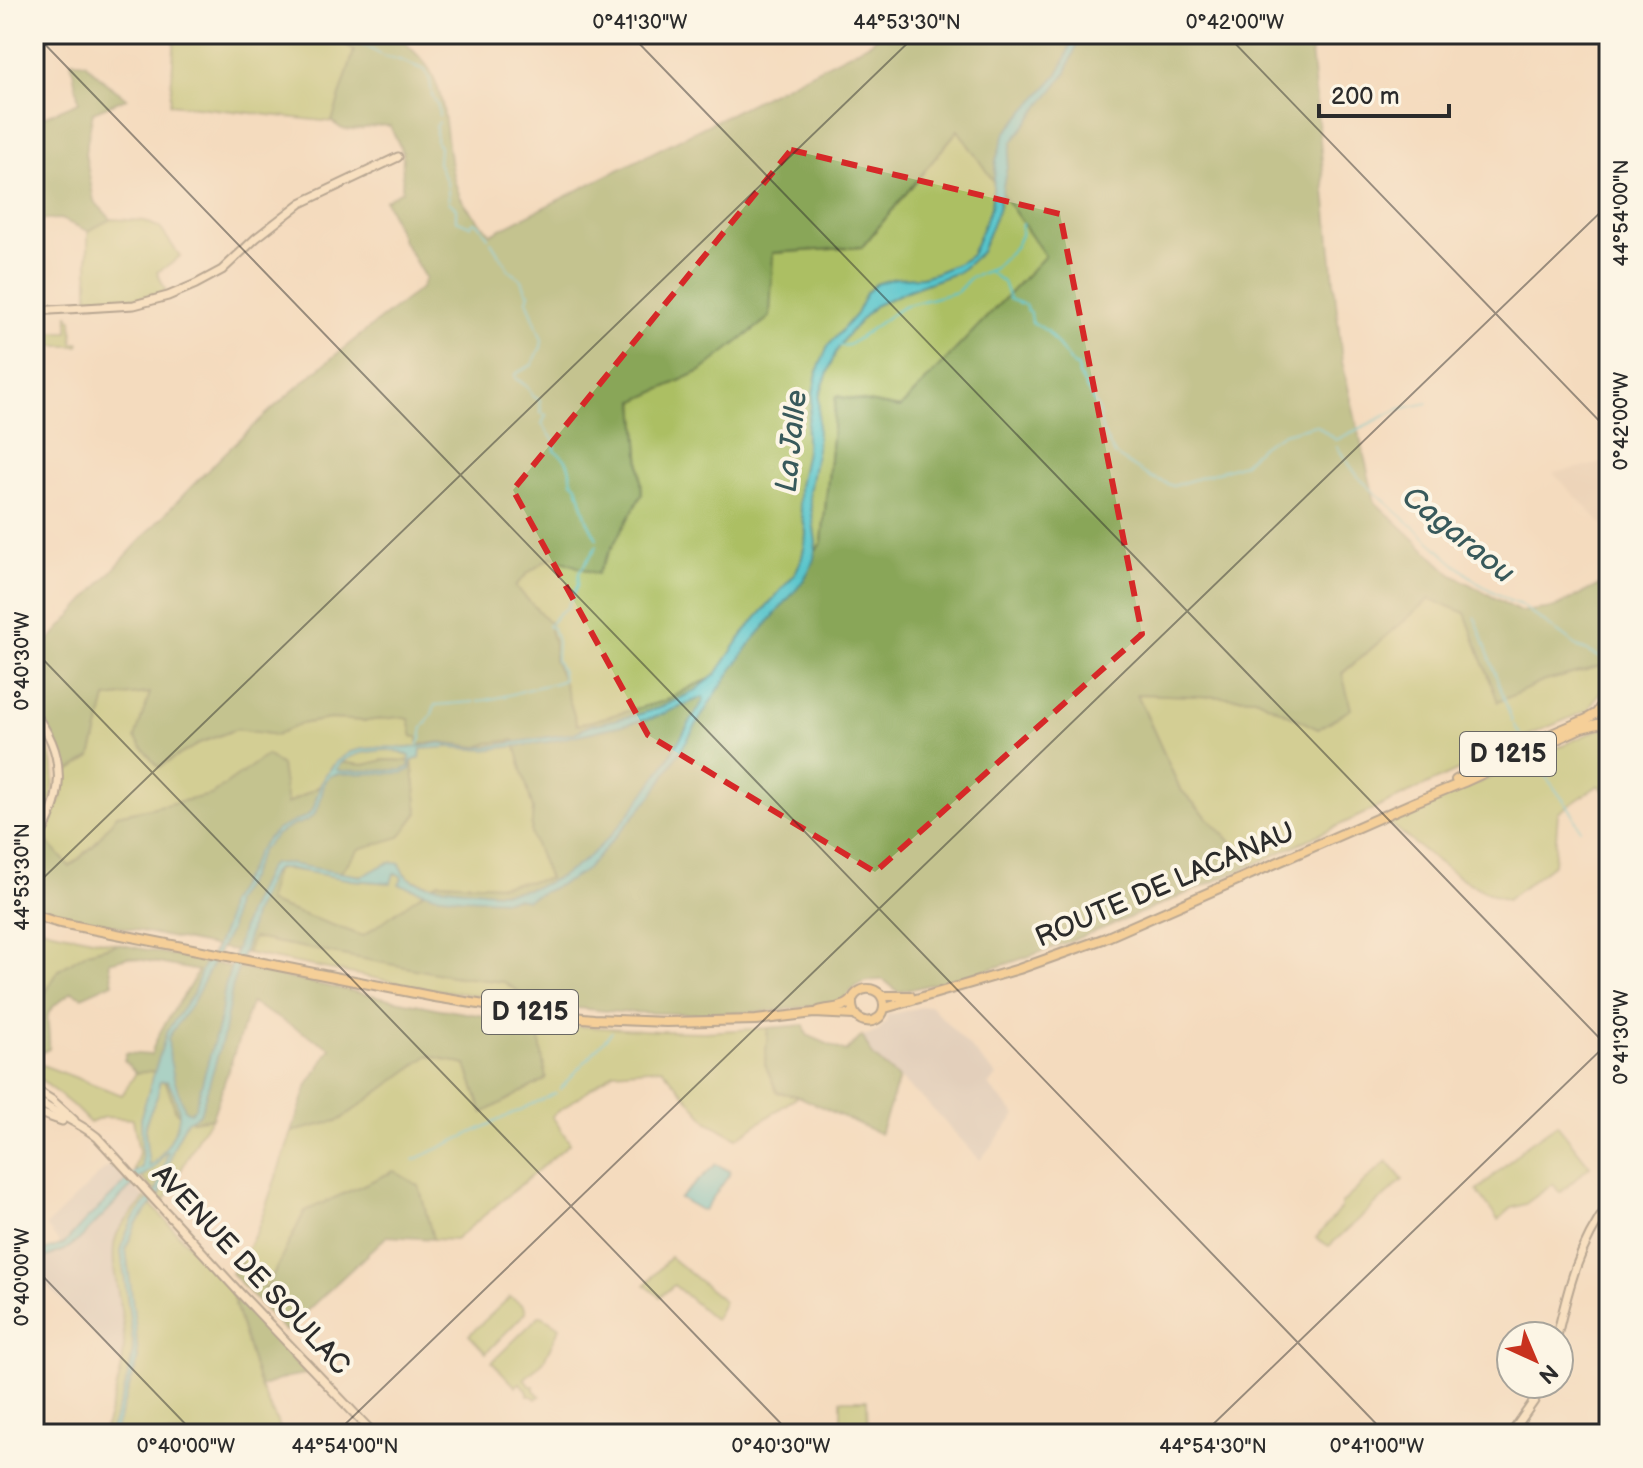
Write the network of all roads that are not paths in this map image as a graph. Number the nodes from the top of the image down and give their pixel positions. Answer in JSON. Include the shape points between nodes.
{"nodes":[{"id":1,"x":398,"y":157,"type":"dead end"},
{"id":2,"x":34,"y":311,"type":"edge"},
{"id":3,"x":1609,"y":695,"type":"edge"},
{"id":4,"x":1601,"y":706,"type":"junction"},
{"id":5,"x":34,"y":714,"type":"edge"},
{"id":6,"x":1607,"y":723,"type":"edge"},
{"id":7,"x":1415,"y":802,"type":"junction"},
{"id":8,"x":34,"y":845,"type":"edge"},
{"id":9,"x":36,"y":919,"type":"edge"},
{"id":10,"x":927,"y":995,"type":"junction"},
{"id":11,"x":882,"y":996,"type":"junction"},
{"id":12,"x":852,"y":1001,"type":"junction"},
{"id":13,"x":885,"y":1008,"type":"junction"},
{"id":14,"x":814,"y":1013,"type":"junction"},
{"id":15,"x":854,"y":1015,"type":"junction"},
{"id":16,"x":34,"y":1089,"type":"edge"},
{"id":17,"x":34,"y":1098,"type":"edge"},
{"id":18,"x":34,"y":1111,"type":"edge"},
{"id":19,"x":82,"y":1126,"type":"junction"},
{"id":20,"x":115,"y":1157,"type":"junction"},
{"id":21,"x":1609,"y":1204,"type":"edge"},
{"id":22,"x":1561,"y":1320,"type":"edge"},
{"id":23,"x":1534,"y":1400,"type":"edge"},
{"id":24,"x":374,"y":1434,"type":"edge"},
{"id":25,"x":1511,"y":1434,"type":"edge"}],
"edges":[{"from":1,"to":2,"type":"main road","via":[[301,203],[222,270],[168,296],[134,305]]},
{"from":3,"to":4,"type":"main road"},
{"from":4,"to":6,"type":"main road"},
{"from":4,"to":7,"type":"main road","name":"ROUTE DE LACANAU","number":"D 1215","via":[[1587,719]]},
{"from":5,"to":8,"type":"main road","via":[[51,739],[59,775],[53,807]]},
{"from":6,"to":7,"type":"main road","name":"ROUTE DE LACANAU","number":"D 1215","via":[[1581,728]]},
{"from":7,"to":10,"type":"main road","name":"ROUTE DE LACANAU","number":"D 1215","via":[[1103,939]]},
{"from":9,"to":14,"type":"main road","number":"D 1215","via":[[460,1001],[582,1018],[702,1022]]},
{"from":10,"to":11,"type":"main road","number":"D 1215"},
{"from":10,"to":13,"type":"main road","number":"D 1215"},
{"from":11,"to":12,"type":"main road","via":[[866,989]]},
{"from":11,"to":13,"type":"main road"},
{"from":12,"to":14,"type":"main road","number":"D 1215"},
{"from":12,"to":15,"type":"main road"},
{"from":13,"to":15,"type":"main road","via":[[873,1021]]},
{"from":14,"to":15,"type":"main road","number":"D 1215"},
{"from":16,"to":19,"type":"main road"},
{"from":17,"to":19,"type":"main road"},
{"from":18,"to":20,"type":"main road","via":[[79,1130]]},
{"from":19,"to":20,"type":"main road"},
{"from":20,"to":24,"type":"main road","name":"AVENUE DE SOULAC"},
{"from":21,"to":22,"type":"main road","via":[[1579,1256]]},
{"from":23,"to":25,"type":"main road"}]}
